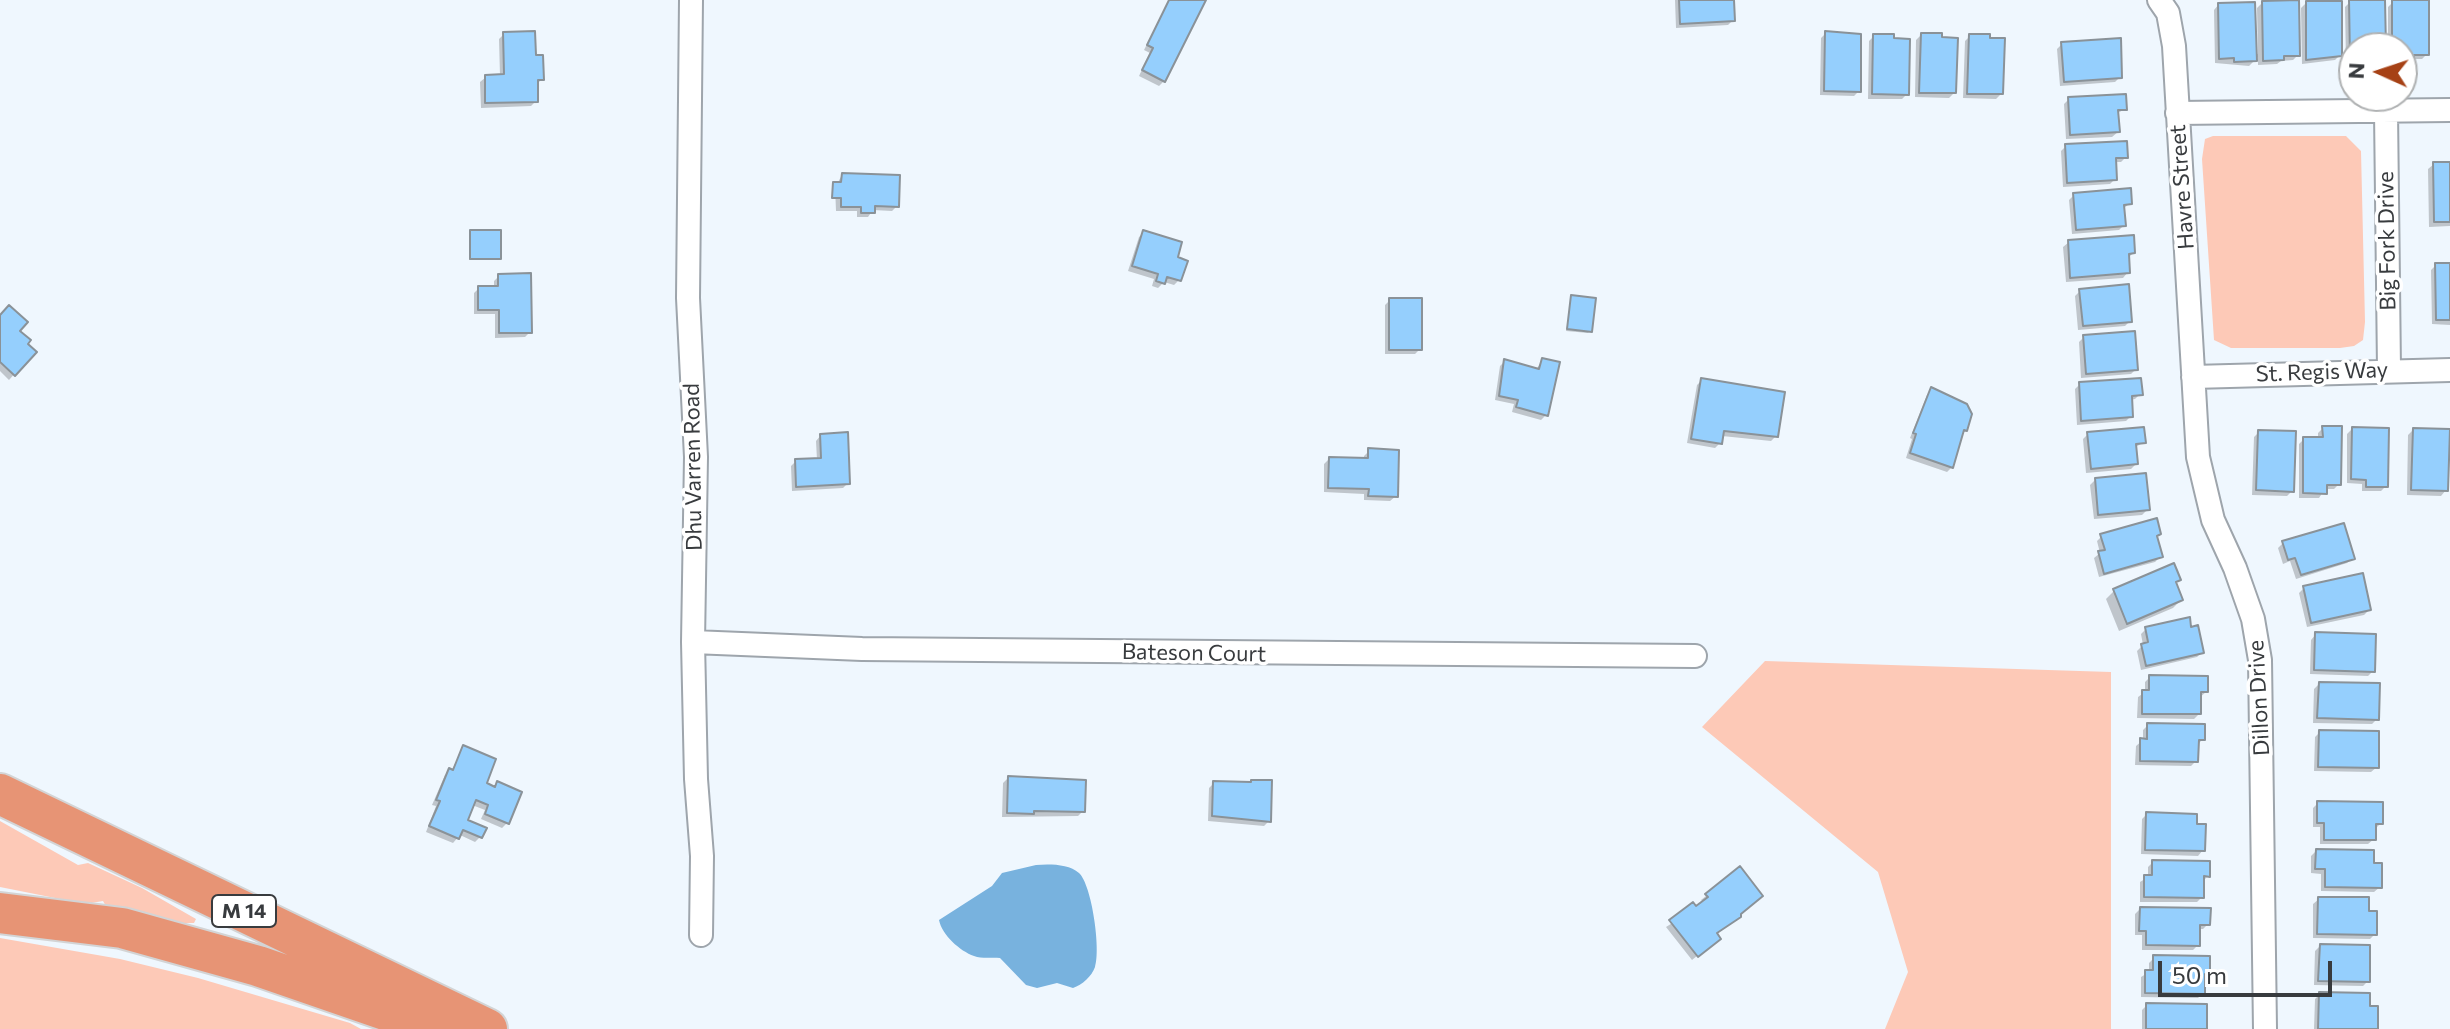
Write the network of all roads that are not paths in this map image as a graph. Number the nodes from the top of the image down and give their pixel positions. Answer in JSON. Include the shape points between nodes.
{"nodes":[{"id":1,"x":691,"y":0,"type":"edge"},
{"id":2,"x":2159,"y":0,"type":"edge"},
{"id":3,"x":2418,"y":110,"type":"edge"},
{"id":4,"x":2450,"y":110,"type":"edge"},
{"id":5,"x":2338,"y":111,"type":"edge"},
{"id":6,"x":2386,"y":112,"type":"edge"},
{"id":7,"x":2177,"y":113,"type":"junction"},
{"id":8,"x":2389,"y":370,"type":"junction"},
{"id":9,"x":2450,"y":370,"type":"edge"},
{"id":10,"x":2193,"y":377,"type":"junction"},
{"id":11,"x":693,"y":642,"type":"junction"},
{"id":12,"x":1695,"y":656,"type":"dead end"},
{"id":13,"x":0,"y":794,"type":"edge"},
{"id":14,"x":0,"y":913,"type":"edge"},
{"id":15,"x":701,"y":935,"type":"dead end"},
{"id":16,"x":440,"y":1029,"type":"edge"},
{"id":17,"x":487,"y":1029,"type":"edge"},
{"id":18,"x":2265,"y":1029,"type":"edge"}],
"edges":[{"from":1,"to":11,"type":"street","name":"Dhu Varren Road"},
{"from":2,"to":7,"type":"street","name":"Havre Street","via":[[2172,24]]},
{"from":3,"to":4,"type":"street"},
{"from":5,"to":7,"type":"street"},
{"from":6,"to":8,"type":"street","name":"Big Fork Drive"},
{"from":7,"to":10,"type":"street","name":"Havre Street"},
{"from":8,"to":9,"type":"street","name":"St. Regis Way"},
{"from":8,"to":10,"type":"street","name":"St. Regis Way"},
{"from":10,"to":18,"type":"street","name":"Dillon Drive","via":[[2206,497],[2253,619],[2260,660]]},
{"from":11,"to":12,"type":"street","name":"Bateson Court","via":[[862,649]]},
{"from":11,"to":15,"type":"street","name":"Dhu Varren Road"},
{"from":13,"to":17,"type":"highway","number":"M 14"},
{"from":14,"to":16,"type":"highway","via":[[122,928],[258,966]]}]}
